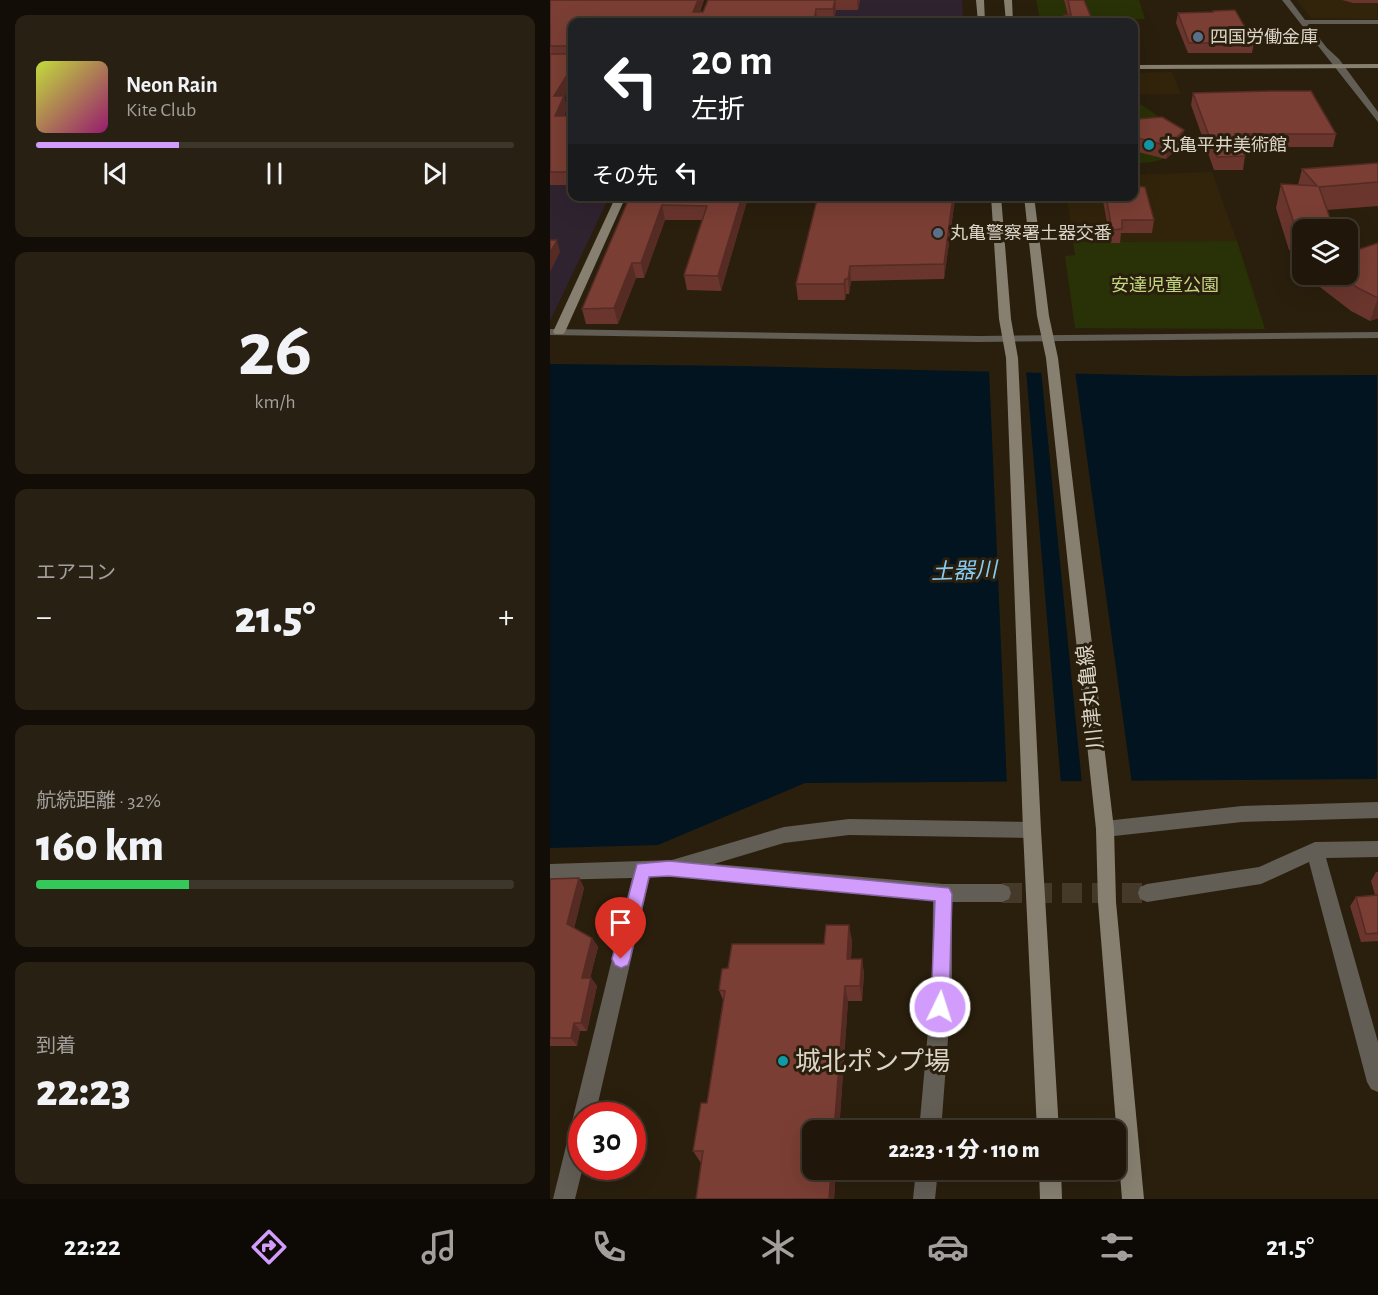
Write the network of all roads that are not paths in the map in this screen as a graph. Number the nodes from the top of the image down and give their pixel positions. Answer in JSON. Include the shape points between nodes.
{"nodes":[{"id":1,"x":980,"y":0,"type":"edge"},
{"id":2,"x":1008,"y":0,"type":"edge"},
{"id":3,"x":1286,"y":0,"type":"edge"},
{"id":4,"x":982,"y":18,"type":"edge"},
{"id":5,"x":1010,"y":18,"type":"edge"},
{"id":6,"x":1303,"y":22,"type":"junction"},
{"id":7,"x":1378,"y":22,"type":"edge"},
{"id":8,"x":1138,"y":61,"type":"edge"},
{"id":9,"x":1378,"y":61,"type":"edge"},
{"id":10,"x":1338,"y":64,"type":"junction"},
{"id":11,"x":1378,"y":66,"type":"edge"},
{"id":12,"x":1138,"y":67,"type":"edge"},
{"id":13,"x":1368,"y":105,"type":"junction"},
{"id":14,"x":1378,"y":105,"type":"edge"},
{"id":15,"x":1378,"y":119,"type":"edge"},
{"id":16,"x":619,"y":201,"type":"edge"},
{"id":17,"x":996,"y":201,"type":"edge"},
{"id":18,"x":1030,"y":201,"type":"edge"},
{"id":19,"x":555,"y":332,"type":"edge"},
{"id":20,"x":1378,"y":335,"type":"edge"},
{"id":21,"x":1009,"y":338,"type":"junction"},
{"id":22,"x":1048,"y":338,"type":"junction"},
{"id":23,"x":1378,"y":810,"type":"edge"},
{"id":24,"x":1105,"y":828,"type":"junction"},
{"id":25,"x":1032,"y":830,"type":"junction"},
{"id":26,"x":1378,"y":849,"type":"edge"},
{"id":27,"x":1315,"y":850,"type":"junction"},
{"id":28,"x":669,"y":868,"type":"junction"},
{"id":29,"x":643,"y":869,"type":"junction"},
{"id":30,"x":550,"y":872,"type":"edge"},
{"id":31,"x":1147,"y":892,"type":"tunnel mouth"},
{"id":32,"x":1002,"y":893,"type":"tunnel mouth"},
{"id":33,"x":943,"y":894,"type":"junction"},
{"id":34,"x":1378,"y":1082,"type":"edge"},
{"id":35,"x":587,"y":1102,"type":"edge"},
{"id":36,"x":931,"y":1120,"type":"edge"},
{"id":37,"x":1047,"y":1120,"type":"edge"},
{"id":38,"x":569,"y":1180,"type":"edge"},
{"id":39,"x":926,"y":1180,"type":"edge"},
{"id":40,"x":1050,"y":1180,"type":"edge"},
{"id":41,"x":564,"y":1199,"type":"edge"},
{"id":42,"x":924,"y":1199,"type":"edge"},
{"id":43,"x":1051,"y":1199,"type":"edge"},
{"id":44,"x":1133,"y":1199,"type":"edge"}],
"edges":[{"from":1,"to":4,"type":"main road"},
{"from":2,"to":5,"type":"main road"},
{"from":3,"to":6,"type":"street"},
{"from":6,"to":7,"type":"street"},
{"from":6,"to":10,"type":"street"},
{"from":8,"to":10,"type":"main road"},
{"from":9,"to":10,"type":"main road"},
{"from":10,"to":11,"type":"main road"},
{"from":10,"to":12,"type":"main road"},
{"from":10,"to":13,"type":"street"},
{"from":13,"to":14,"type":"street"},
{"from":13,"to":15,"type":"street"},
{"from":16,"to":19,"type":"main road"},
{"from":17,"to":21,"type":"main road"},
{"from":18,"to":22,"type":"main road","name":"川津丸亀線","via":[[1042,316]]},
{"from":19,"to":21,"type":"street"},
{"from":20,"to":22,"type":"street"},
{"from":21,"to":22,"type":"street"},
{"from":21,"to":25,"type":"main road"},
{"from":22,"to":24,"type":"main road","name":"川津丸亀線"},
{"from":23,"to":24,"type":"street","via":[[1242,814]]},
{"from":24,"to":44,"type":"main road","name":"川津丸亀線","via":[[1107,902]]},
{"from":25,"to":28,"type":"street","via":[[849,827],[784,835]]},
{"from":25,"to":37,"type":"main road"},
{"from":26,"to":27,"type":"street"},
{"from":27,"to":31,"type":"street","via":[[1261,875]]},
{"from":27,"to":34,"type":"street"},
{"from":28,"to":29,"type":"street"},
{"from":28,"to":33,"type":"street"},
{"from":29,"to":30,"type":"street"},
{"from":29,"to":35,"type":"street"},
{"from":32,"to":33,"type":"street"},
{"from":33,"to":36,"type":"street","via":[[942,986]]},
{"from":38,"to":41,"type":"street"},
{"from":39,"to":42,"type":"street"},
{"from":40,"to":43,"type":"main road"}]}
